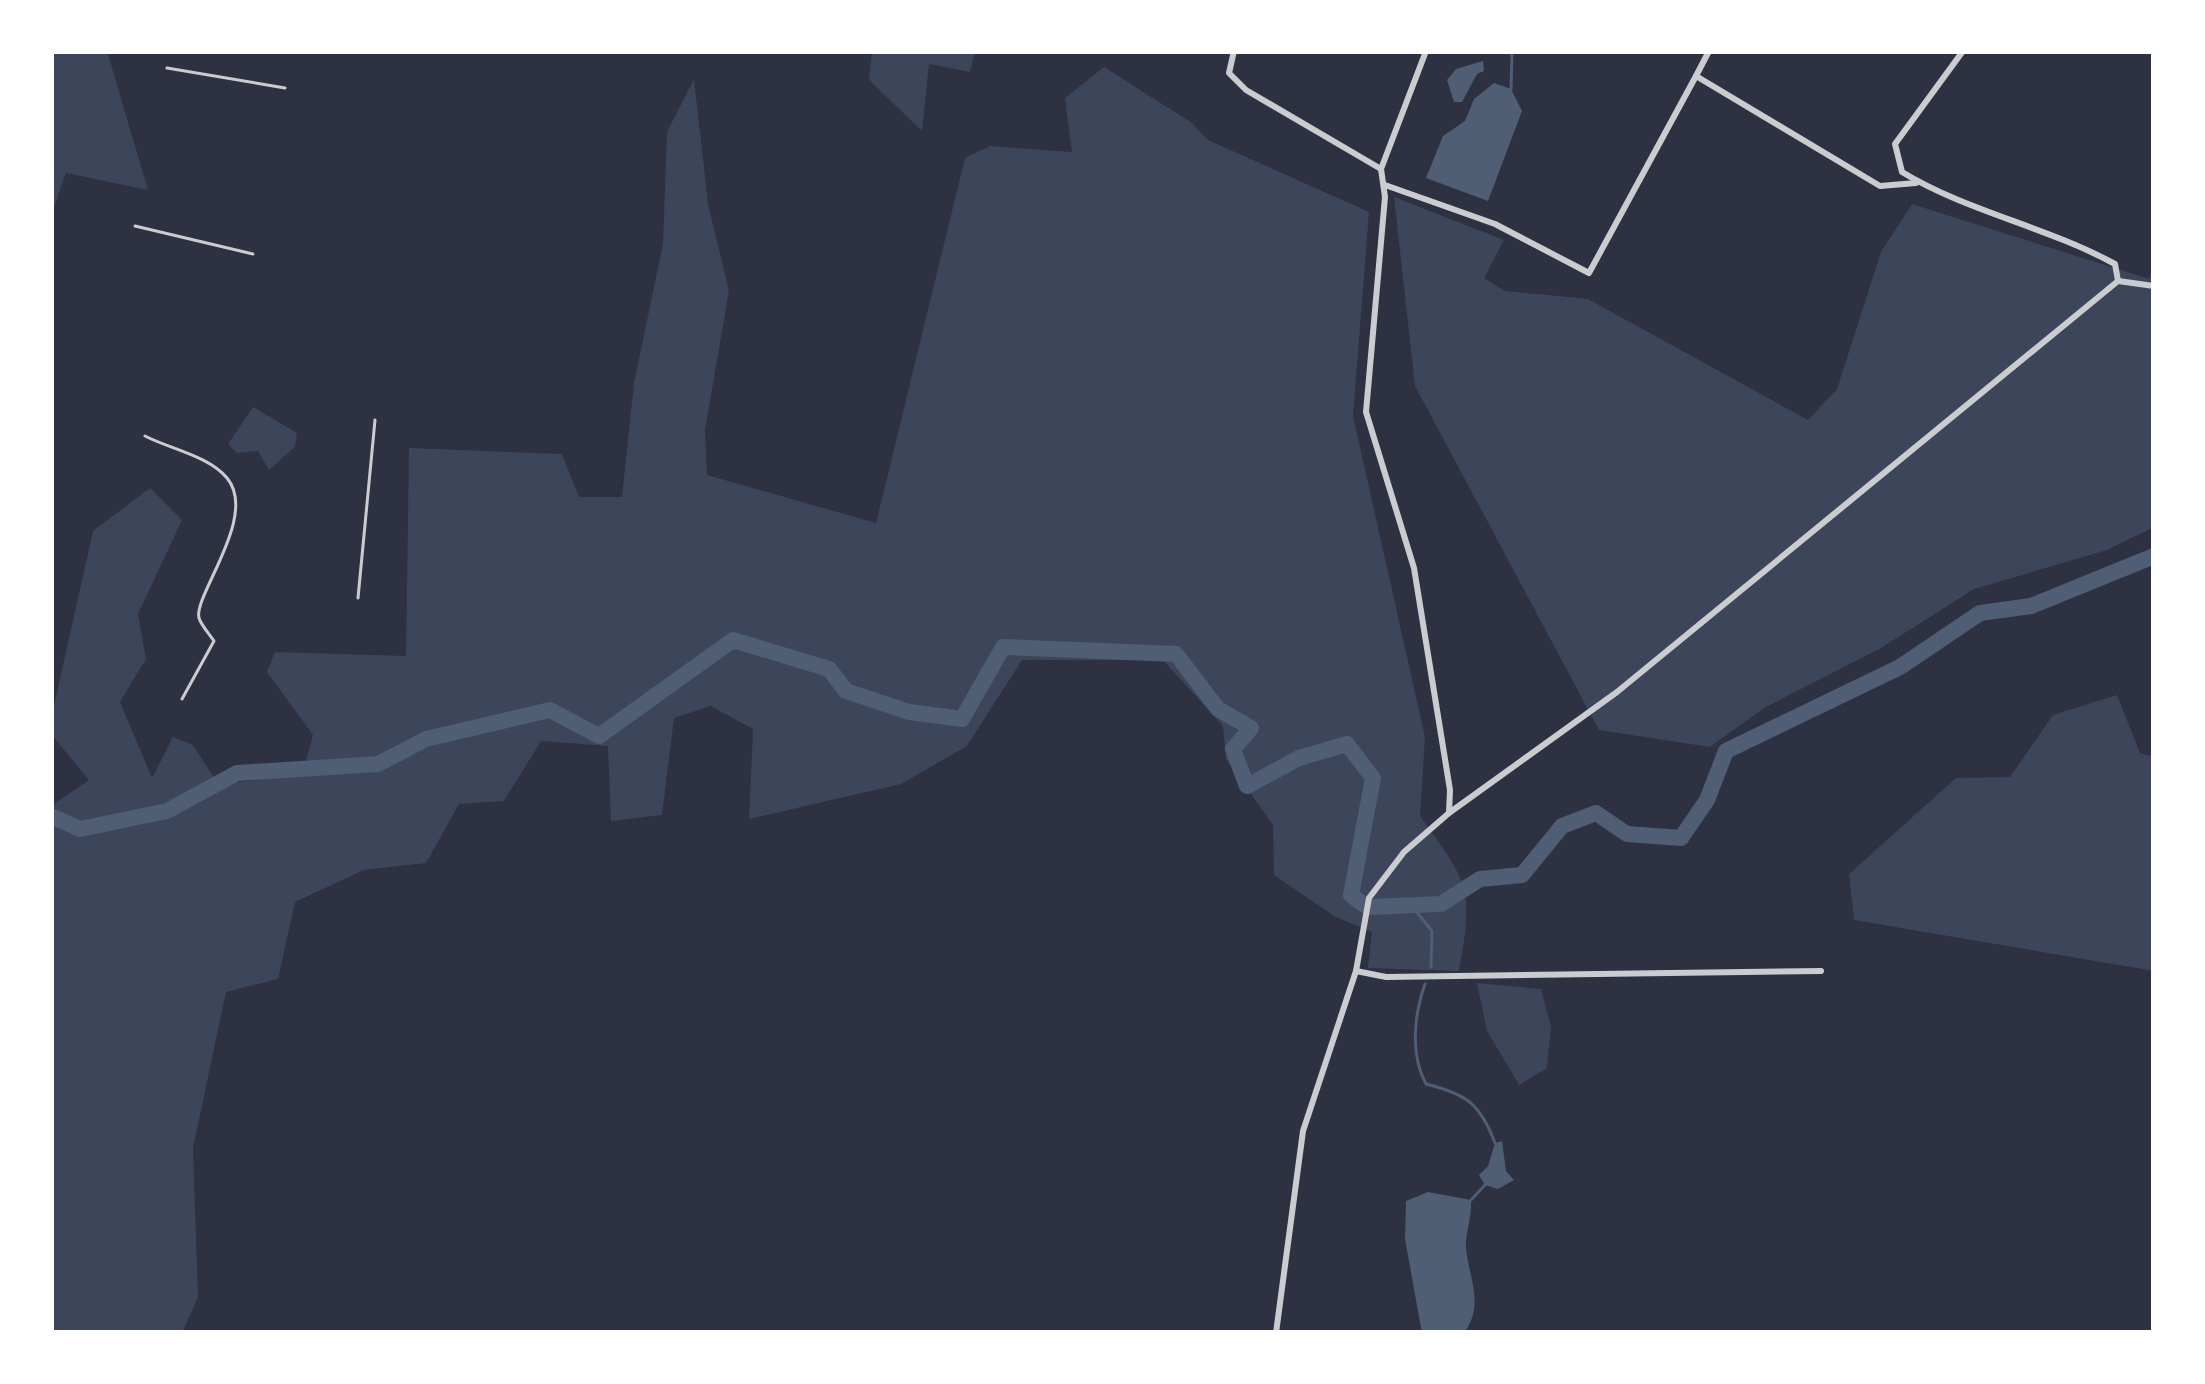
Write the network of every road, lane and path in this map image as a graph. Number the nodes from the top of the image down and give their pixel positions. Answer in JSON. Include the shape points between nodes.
{"nodes":[{"id":1,"x":1234,"y":51,"type":"edge"},
{"id":2,"x":1426,"y":51,"type":"edge"},
{"id":3,"x":1708,"y":51,"type":"edge"},
{"id":4,"x":1963,"y":51,"type":"edge"},
{"id":5,"x":167,"y":68,"type":"dead end"},
{"id":6,"x":1696,"y":76,"type":"junction"},
{"id":7,"x":285,"y":88,"type":"dead end"},
{"id":8,"x":1381,"y":169,"type":"junction"},
{"id":9,"x":1920,"y":183,"type":"junction"},
{"id":10,"x":1383,"y":184,"type":"junction"},
{"id":11,"x":135,"y":226,"type":"dead end"},
{"id":12,"x":253,"y":254,"type":"dead end"},
{"id":13,"x":2118,"y":281,"type":"junction"},
{"id":14,"x":2154,"y":286,"type":"edge"},
{"id":15,"x":376,"y":420,"type":"dead end"},
{"id":16,"x":145,"y":436,"type":"dead end"},
{"id":17,"x":358,"y":598,"type":"dead end"},
{"id":18,"x":182,"y":699,"type":"dead end"},
{"id":19,"x":1449,"y":813,"type":"junction"},
{"id":20,"x":1356,"y":971,"type":"junction"},
{"id":21,"x":1821,"y":971,"type":"dead end"},
{"id":22,"x":1276,"y":1332,"type":"edge"}],
"edges":[{"from":1,"to":8,"type":"street","via":[[1229,73],[1246,90]]},
{"from":2,"to":8,"type":"street"},
{"from":3,"to":6,"type":"street"},
{"from":4,"to":9,"type":"street","via":[[1894,144],[1902,172]]},
{"from":5,"to":7,"type":"lane"},
{"from":6,"to":9,"type":"street","via":[[1880,186]]},
{"from":6,"to":10,"type":"street","via":[[1589,273],[1495,224]]},
{"from":8,"to":10,"type":"street"},
{"from":9,"to":13,"type":"street","via":[[2058,233],[2115,265]]},
{"from":10,"to":19,"type":"street","via":[[1366,412],[1414,568],[1446,740]]},
{"from":11,"to":12,"type":"lane"},
{"from":13,"to":14,"type":"street"},
{"from":13,"to":19,"type":"street","via":[[1617,692]]},
{"from":15,"to":17,"type":"lane"},
{"from":16,"to":18,"type":"lane","via":[[214,467],[237,501],[220,568],[199,608],[214,641]]},
{"from":19,"to":20,"type":"street","via":[[1404,852],[1370,898]]},
{"from":20,"to":21,"type":"street"},
{"from":20,"to":22,"type":"street","via":[[1303,1131]]}]}
